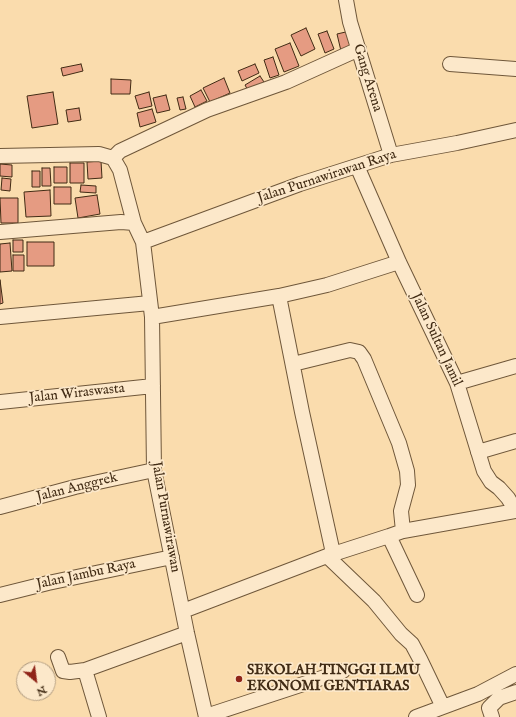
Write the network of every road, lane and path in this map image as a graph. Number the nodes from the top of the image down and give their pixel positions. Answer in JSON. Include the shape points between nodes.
{"nodes":[{"id":1,"x":346,"y":0,"type":"edge"},
{"id":2,"x":358,"y":49,"type":"junction"},
{"id":3,"x":450,"y":64,"type":"dead end"},
{"id":4,"x":516,"y":70,"type":"edge"},
{"id":5,"x":516,"y":130,"type":"edge"},
{"id":6,"x":391,"y":155,"type":"junction"},
{"id":7,"x":0,"y":156,"type":"edge"},
{"id":8,"x":113,"y":158,"type":"junction"},
{"id":9,"x":357,"y":166,"type":"junction"},
{"id":10,"x":134,"y":223,"type":"junction"},
{"id":11,"x":0,"y":232,"type":"edge"},
{"id":12,"x":142,"y":242,"type":"junction"},
{"id":13,"x":399,"y":262,"type":"junction"},
{"id":14,"x":278,"y":296,"type":"junction"},
{"id":15,"x":150,"y":303,"type":"junction"},
{"id":16,"x":0,"y":317,"type":"edge"},
{"id":17,"x":152,"y":317,"type":"junction"},
{"id":18,"x":293,"y":364,"type":"junction"},
{"id":19,"x":516,"y":366,"type":"edge"},
{"id":20,"x":457,"y":383,"type":"junction"},
{"id":21,"x":153,"y":386,"type":"junction"},
{"id":22,"x":0,"y":402,"type":"edge"},
{"id":23,"x":516,"y":441,"type":"edge"},
{"id":24,"x":478,"y":452,"type":"junction"},
{"id":25,"x":154,"y":470,"type":"junction"},
{"id":26,"x":0,"y":508,"type":"edge"},
{"id":27,"x":516,"y":511,"type":"edge"},
{"id":28,"x":403,"y":531,"type":"junction"},
{"id":29,"x":389,"y":536,"type":"junction"},
{"id":30,"x":330,"y":555,"type":"junction"},
{"id":31,"x":172,"y":557,"type":"junction"},
{"id":32,"x":0,"y":595,"type":"edge"},
{"id":33,"x":417,"y":595,"type":"dead end"},
{"id":34,"x":183,"y":611,"type":"junction"},
{"id":35,"x":187,"y":633,"type":"junction"},
{"id":36,"x":58,"y":657,"type":"dead end"},
{"id":37,"x":85,"y":670,"type":"junction"},
{"id":38,"x":343,"y":671,"type":"dead end"},
{"id":39,"x":516,"y":674,"type":"edge"},
{"id":40,"x":516,"y":692,"type":"edge"},
{"id":41,"x":443,"y":707,"type":"junction"},
{"id":42,"x":99,"y":717,"type":"edge"},
{"id":43,"x":206,"y":717,"type":"edge"},
{"id":44,"x":416,"y":717,"type":"edge"},
{"id":45,"x":492,"y":717,"type":"edge"}],
"edges":[{"from":1,"to":2,"type":"street","name":"Gang Arena"},
{"from":2,"to":6,"type":"street","name":"Gang Arena"},
{"from":2,"to":8,"type":"street","via":[[286,82],[207,110],[120,151]]},
{"from":3,"to":4,"type":"street"},
{"from":5,"to":6,"type":"street","name":"Jalan Purnawirawan Raya"},
{"from":6,"to":9,"type":"street","name":"Jalan Purnawirawan Raya"},
{"from":7,"to":8,"type":"street","via":[[99,154]]},
{"from":8,"to":10,"type":"street","name":"Jalan Purnawirawan","via":[[120,170]]},
{"from":9,"to":12,"type":"street","name":"Jalan Purnawirawan Raya","via":[[293,186]]},
{"from":9,"to":13,"type":"street","name":"Jalan Sultan Jamil"},
{"from":10,"to":11,"type":"street"},
{"from":10,"to":12,"type":"street","name":"Jalan Purnawirawan"},
{"from":12,"to":15,"type":"street","name":"Jalan Purnawirawan"},
{"from":13,"to":14,"type":"street"},
{"from":13,"to":20,"type":"street","name":"Jalan Sultan Jamil"},
{"from":14,"to":17,"type":"street"},
{"from":14,"to":18,"type":"street"},
{"from":15,"to":16,"type":"street"},
{"from":15,"to":17,"type":"street","name":"Jalan Purnawirawan"},
{"from":17,"to":21,"type":"street","name":"Jalan Purnawirawan"},
{"from":18,"to":28,"type":"street","via":[[350,350],[359,352],[364,359],[399,443],[407,471],[408,485],[401,511]]},
{"from":18,"to":30,"type":"street"},
{"from":19,"to":20,"type":"street"},
{"from":20,"to":24,"type":"street","name":"Jalan Sultan Jamil"},
{"from":21,"to":22,"type":"street","name":"Jalan Wiraswasta"},
{"from":21,"to":25,"type":"street","name":"Jalan Purnawirawan"},
{"from":23,"to":24,"type":"street"},
{"from":24,"to":27,"type":"street","name":"Jalan Sultan Jamil","via":[[487,477]]},
{"from":25,"to":26,"type":"street","name":"Jalan Anggrek","via":[[75,487]]},
{"from":25,"to":31,"type":"street","name":"Jalan Purnawirawan"},
{"from":27,"to":28,"type":"street"},
{"from":28,"to":29,"type":"street"},
{"from":29,"to":30,"type":"street"},
{"from":29,"to":33,"type":"street"},
{"from":30,"to":34,"type":"street"},
{"from":30,"to":41,"type":"street","via":[[412,644]]},
{"from":31,"to":32,"type":"street","name":"Jalan Jambu Raya"},
{"from":31,"to":34,"type":"street","name":"Jalan Purnawirawan"},
{"from":34,"to":35,"type":"street","name":"Jalan Purnawirawan"},
{"from":35,"to":37,"type":"street"},
{"from":35,"to":43,"type":"street","name":"Jalan Purnawirawan"},
{"from":36,"to":37,"type":"street","via":[[63,671]]},
{"from":37,"to":42,"type":"street"},
{"from":38,"to":43,"type":"street"},
{"from":39,"to":41,"type":"street","via":[[478,694]]},
{"from":40,"to":45,"type":"street","via":[[498,698],[489,708]]},
{"from":41,"to":44,"type":"street"}]}
